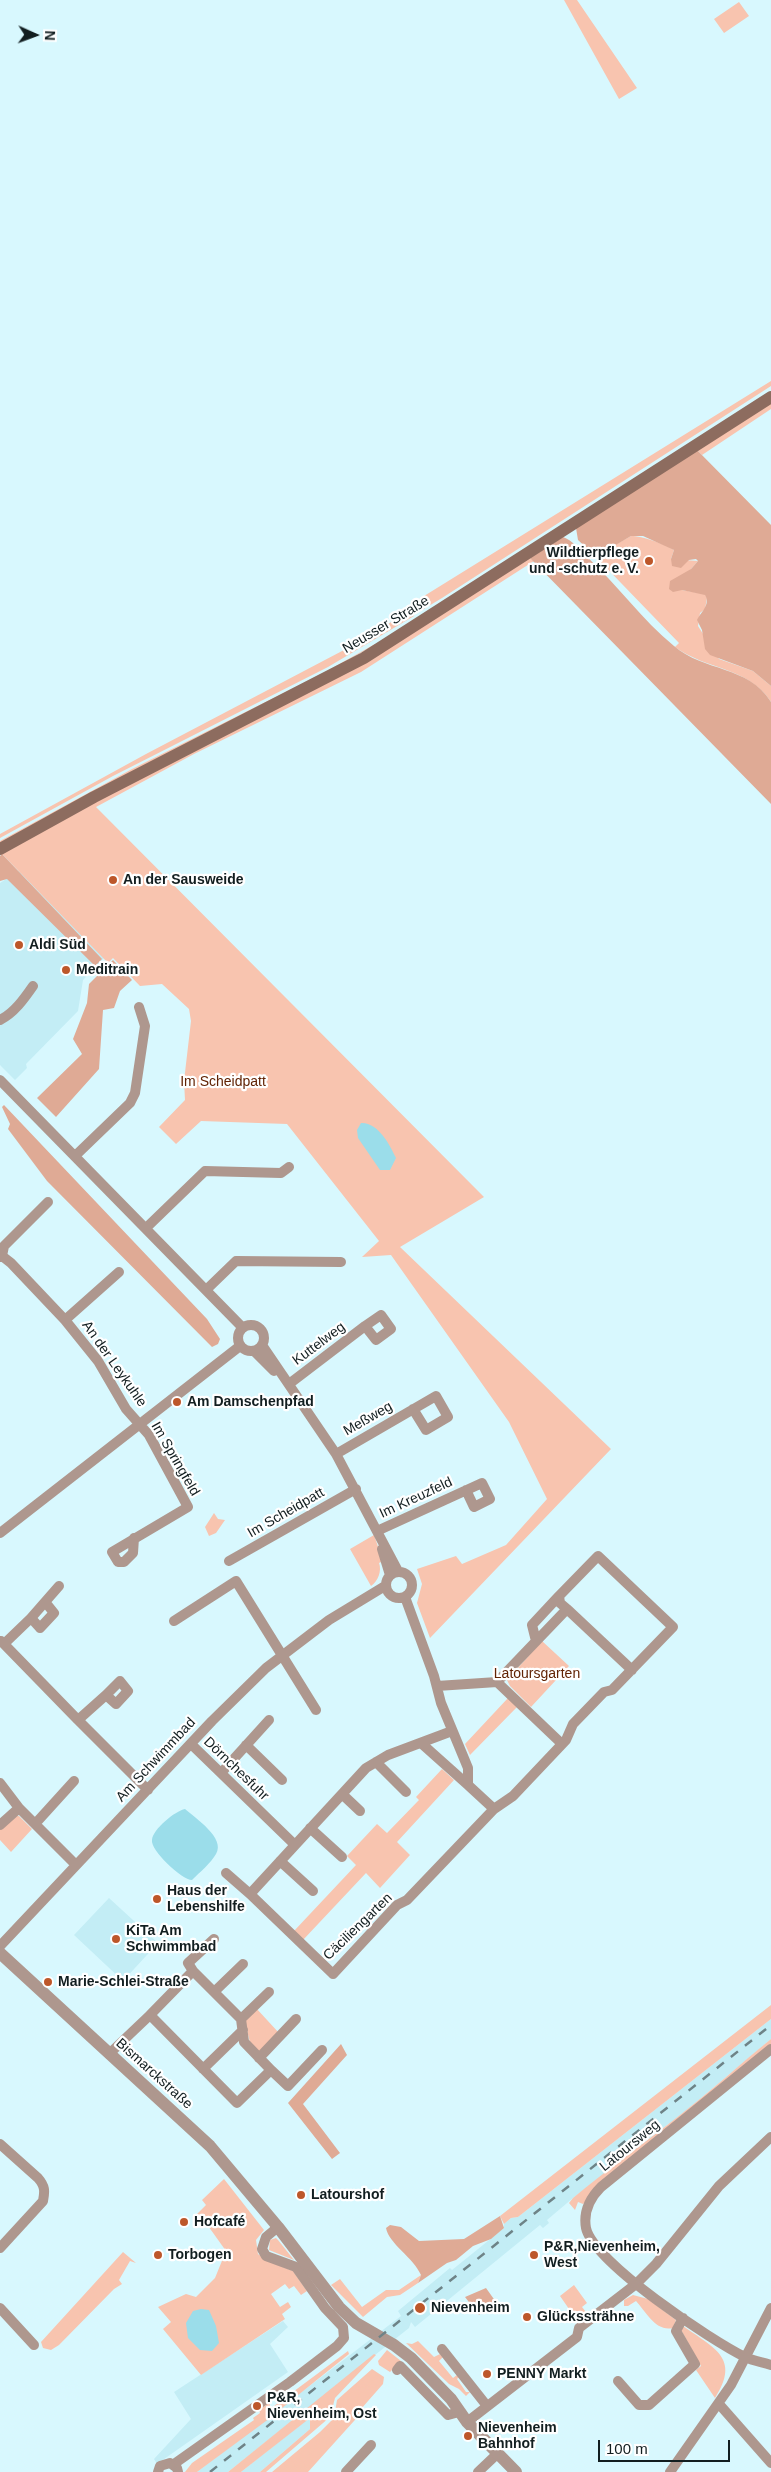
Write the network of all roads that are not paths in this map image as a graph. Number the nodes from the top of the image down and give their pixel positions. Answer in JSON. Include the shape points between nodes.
{"nodes":[{"id":1,"x":771,"y":397,"type":"edge"},
{"id":2,"x":0,"y":849,"type":"edge"},
{"id":3,"x":33,"y":986,"type":"dead end"},
{"id":4,"x":139,"y":1007,"type":"dead end"},
{"id":5,"x":0,"y":1020,"type":"edge"},
{"id":6,"x":0,"y":1080,"type":"edge"},
{"id":7,"x":75,"y":1156,"type":"junction"},
{"id":8,"x":289,"y":1167,"type":"dead end"},
{"id":9,"x":48,"y":1202,"type":"dead end"},
{"id":10,"x":146,"y":1228,"type":"junction"},
{"id":11,"x":1,"y":1256,"type":"edge"},
{"id":12,"x":341,"y":1262,"type":"dead end"},
{"id":13,"x":119,"y":1272,"type":"dead end"},
{"id":14,"x":206,"y":1290,"type":"junction"},
{"id":15,"x":65,"y":1320,"type":"junction"},
{"id":16,"x":365,"y":1326,"type":"dead end"},
{"id":17,"x":242,"y":1327,"type":"junction"},
{"id":18,"x":240,"y":1346,"type":"junction"},
{"id":19,"x":258,"y":1348,"type":"junction"},
{"id":20,"x":287,"y":1381,"type":"junction"},
{"id":21,"x":413,"y":1409,"type":"dead end"},
{"id":22,"x":140,"y":1424,"type":"junction"},
{"id":23,"x":336,"y":1454,"type":"junction"},
{"id":24,"x":356,"y":1489,"type":"junction"},
{"id":25,"x":466,"y":1490,"type":"dead end"},
{"id":26,"x":377,"y":1531,"type":"junction"},
{"id":27,"x":0,"y":1533,"type":"edge"},
{"id":28,"x":134,"y":1538,"type":"dead end"},
{"id":29,"x":229,"y":1562,"type":"dead end"},
{"id":30,"x":394,"y":1573,"type":"junction"},
{"id":31,"x":59,"y":1586,"type":"dead end"},
{"id":32,"x":387,"y":1590,"type":"junction"},
{"id":33,"x":559,"y":1596,"type":"junction"},
{"id":34,"x":405,"y":1597,"type":"junction"},
{"id":35,"x":567,"y":1609,"type":"junction"},
{"id":36,"x":174,"y":1621,"type":"dead end"},
{"id":37,"x":536,"y":1641,"type":"junction"},
{"id":38,"x":2,"y":1642,"type":"edge"},
{"id":39,"x":280,"y":1655,"type":"junction"},
{"id":40,"x":632,"y":1670,"type":"junction"},
{"id":41,"x":496,"y":1682,"type":"junction"},
{"id":42,"x":437,"y":1686,"type":"junction"},
{"id":43,"x":106,"y":1695,"type":"dead end"},
{"id":44,"x":316,"y":1710,"type":"dead end"},
{"id":45,"x":78,"y":1720,"type":"junction"},
{"id":46,"x":269,"y":1720,"type":"dead end"},
{"id":47,"x":452,"y":1731,"type":"junction"},
{"id":48,"x":421,"y":1742,"type":"junction"},
{"id":49,"x":191,"y":1744,"type":"junction"},
{"id":50,"x":562,"y":1744,"type":"junction"},
{"id":51,"x":246,"y":1745,"type":"junction"},
{"id":52,"x":376,"y":1762,"type":"junction"},
{"id":53,"x":221,"y":1773,"type":"junction"},
{"id":54,"x":282,"y":1780,"type":"dead end"},
{"id":55,"x":74,"y":1781,"type":"dead end"},
{"id":56,"x":0,"y":1783,"type":"edge"},
{"id":57,"x":468,"y":1785,"type":"junction"},
{"id":58,"x":148,"y":1790,"type":"junction"},
{"id":59,"x":406,"y":1792,"type":"dead end"},
{"id":60,"x":342,"y":1794,"type":"junction"},
{"id":61,"x":19,"y":1808,"type":"junction"},
{"id":62,"x":494,"y":1809,"type":"junction"},
{"id":63,"x":360,"y":1811,"type":"dead end"},
{"id":64,"x":34,"y":1824,"type":"junction"},
{"id":65,"x":0,"y":1825,"type":"edge"},
{"id":66,"x":310,"y":1828,"type":"junction"},
{"id":67,"x":295,"y":1845,"type":"junction"},
{"id":68,"x":342,"y":1857,"type":"dead end"},
{"id":69,"x":280,"y":1861,"type":"junction"},
{"id":70,"x":76,"y":1865,"type":"junction"},
{"id":71,"x":226,"y":1873,"type":"dead end"},
{"id":72,"x":313,"y":1892,"type":"dead end"},
{"id":73,"x":250,"y":1894,"type":"junction"},
{"id":74,"x":214,"y":1939,"type":"dead end"},
{"id":75,"x":0,"y":1946,"type":"edge"},
{"id":76,"x":0,"y":1953,"type":"edge"},
{"id":77,"x":244,"y":1964,"type":"dead end"},
{"id":78,"x":193,"y":1971,"type":"junction"},
{"id":79,"x":214,"y":1992,"type":"junction"},
{"id":80,"x":269,"y":1992,"type":"dead end"},
{"id":81,"x":150,"y":2015,"type":"junction"},
{"id":82,"x":241,"y":2019,"type":"junction"},
{"id":83,"x":296,"y":2020,"type":"dead end"},
{"id":84,"x":243,"y":2030,"type":"junction"},
{"id":85,"x":771,"y":2049,"type":"edge"},
{"id":86,"x":322,"y":2050,"type":"dead end"},
{"id":87,"x":108,"y":2054,"type":"junction"},
{"id":88,"x":260,"y":2058,"type":"junction"},
{"id":89,"x":203,"y":2069,"type":"junction"},
{"id":90,"x":271,"y":2070,"type":"junction"},
{"id":91,"x":771,"y":2137,"type":"edge"},
{"id":92,"x":0,"y":2144,"type":"edge"},
{"id":93,"x":278,"y":2227,"type":"junction"},
{"id":94,"x":0,"y":2248,"type":"edge"},
{"id":95,"x":636,"y":2284,"type":"junction"},
{"id":96,"x":0,"y":2308,"type":"edge"},
{"id":97,"x":771,"y":2308,"type":"edge"},
{"id":98,"x":684,"y":2318,"type":"junction"},
{"id":99,"x":34,"y":2345,"type":"dead end"},
{"id":100,"x":442,"y":2349,"type":"dead end"},
{"id":101,"x":747,"y":2358,"type":"junction"},
{"id":102,"x":771,"y":2365,"type":"edge"},
{"id":103,"x":397,"y":2370,"type":"dead end"},
{"id":104,"x":618,"y":2382,"type":"dead end"},
{"id":105,"x":719,"y":2404,"type":"junction"},
{"id":106,"x":487,"y":2406,"type":"junction"},
{"id":107,"x":463,"y":2417,"type":"junction"},
{"id":108,"x":371,"y":2445,"type":"dead end"},
{"id":109,"x":498,"y":2454,"type":"junction"},
{"id":110,"x":771,"y":2464,"type":"edge"},
{"id":111,"x":176,"y":2468,"type":"edge"},
{"id":112,"x":158,"y":2472,"type":"edge"},
{"id":113,"x":346,"y":2472,"type":"edge"},
{"id":114,"x":478,"y":2472,"type":"edge"},
{"id":115,"x":516,"y":2472,"type":"edge"},
{"id":116,"x":670,"y":2472,"type":"edge"}],
"edges":[{"from":1,"to":2,"type":"main road","name":"Neusser Straße","via":[[364,658]]},
{"from":3,"to":5,"type":"street","via":[[25,998]]},
{"from":4,"to":7,"type":"street","via":[[145,1026],[135,1093],[130,1103]]},
{"from":6,"to":7,"type":"street"},
{"from":7,"to":10,"type":"street"},
{"from":8,"to":10,"type":"street","via":[[281,1173],[205,1171]]},
{"from":9,"to":11,"type":"street","name":"An der Leykuhle","via":[[4,1246]]},
{"from":10,"to":14,"type":"street"},
{"from":11,"to":15,"type":"street","name":"An der Leykuhle"},
{"from":12,"to":14,"type":"street","via":[[236,1261]]},
{"from":13,"to":15,"type":"street","name":"An der Leykuhle"},
{"from":14,"to":17,"type":"street"},
{"from":15,"to":22,"type":"street","name":"An der Leykuhle","via":[[98,1361],[126,1409]]},
{"from":16,"to":20,"type":"street","name":"Kuttelweg"},
{"from":17,"to":18,"type":"street","via":[[238,1334]]},
{"from":17,"to":19,"type":"street","via":[[258,1326],[264,1333]]},
{"from":18,"to":19,"type":"street","via":[[246,1350]]},
{"from":18,"to":22,"type":"street"},
{"from":19,"to":20,"type":"street"},
{"from":20,"to":23,"type":"street"},
{"from":21,"to":23,"type":"street","name":"Meßweg"},
{"from":22,"to":27,"type":"street"},
{"from":22,"to":28,"type":"street","name":"Im Springfeld","via":[[188,1507]]},
{"from":23,"to":24,"type":"street"},
{"from":24,"to":26,"type":"street"},
{"from":24,"to":29,"type":"street","name":"Im Scheidpatt"},
{"from":25,"to":26,"type":"street","name":"Im Kreuzfeld"},
{"from":26,"to":30,"type":"street"},
{"from":30,"to":32,"type":"street"},
{"from":30,"to":34,"type":"street","via":[[407,1574],[412,1582],[411,1591]]},
{"from":31,"to":38,"type":"street","via":[[31,1618]]},
{"from":32,"to":34,"type":"street","via":[[396,1598]]},
{"from":32,"to":39,"type":"street","name":"Am Schwimmbad","via":[[347,1610]]},
{"from":33,"to":35,"type":"street","via":[[560,1603]]},
{"from":33,"to":37,"type":"street","via":[[532,1625]]},
{"from":33,"to":40,"type":"street","via":[[598,1556],[673,1627]]},
{"from":34,"to":42,"type":"street"},
{"from":35,"to":37,"type":"street"},
{"from":35,"to":40,"type":"street"},
{"from":36,"to":39,"type":"street","via":[[236,1581]]},
{"from":37,"to":41,"type":"street"},
{"from":38,"to":45,"type":"street"},
{"from":39,"to":44,"type":"street"},
{"from":39,"to":49,"type":"street","name":"Am Schwimmbad"},
{"from":40,"to":50,"type":"street","via":[[579,1718]]},
{"from":41,"to":42,"type":"street"},
{"from":41,"to":50,"type":"street"},
{"from":42,"to":47,"type":"street"},
{"from":43,"to":45,"type":"street"},
{"from":45,"to":58,"type":"street"},
{"from":46,"to":51,"type":"street"},
{"from":47,"to":48,"type":"street"},
{"from":47,"to":57,"type":"street","via":[[468,1768]]},
{"from":48,"to":52,"type":"street"},
{"from":48,"to":57,"type":"street"},
{"from":49,"to":53,"type":"street","name":"Dörnchesfuhr"},
{"from":49,"to":58,"type":"street","name":"Am Schwimmbad"},
{"from":50,"to":62,"type":"street","via":[[513,1796]]},
{"from":51,"to":53,"type":"street"},
{"from":51,"to":54,"type":"street"},
{"from":52,"to":59,"type":"street"},
{"from":52,"to":60,"type":"street"},
{"from":53,"to":67,"type":"street","name":"Dörnchesfuhr"},
{"from":55,"to":64,"type":"street"},
{"from":56,"to":61,"type":"street"},
{"from":57,"to":62,"type":"street"},
{"from":58,"to":70,"type":"street","name":"Am Schwimmbad"},
{"from":60,"to":63,"type":"street"},
{"from":60,"to":66,"type":"street"},
{"from":61,"to":64,"type":"street"},
{"from":61,"to":65,"type":"street"},
{"from":62,"to":73,"type":"street","name":"Cäciliengarten","via":[[332,1974]]},
{"from":64,"to":70,"type":"street"},
{"from":66,"to":67,"type":"street"},
{"from":66,"to":68,"type":"street"},
{"from":67,"to":69,"type":"street"},
{"from":69,"to":72,"type":"street"},
{"from":69,"to":73,"type":"street"},
{"from":70,"to":75,"type":"street","name":"Am Schwimmbad"},
{"from":71,"to":73,"type":"street"},
{"from":74,"to":78,"type":"street","via":[[188,1964]]},
{"from":76,"to":87,"type":"street","name":"Bismarckstraße"},
{"from":77,"to":79,"type":"street"},
{"from":78,"to":79,"type":"street"},
{"from":78,"to":81,"type":"street"},
{"from":79,"to":82,"type":"street"},
{"from":80,"to":82,"type":"street"},
{"from":81,"to":87,"type":"street"},
{"from":81,"to":89,"type":"street"},
{"from":82,"to":84,"type":"street"},
{"from":83,"to":88,"type":"street"},
{"from":84,"to":88,"type":"street","via":[[244,2042]]},
{"from":84,"to":89,"type":"street"},
{"from":85,"to":95,"type":"street","name":"Latoursweg","via":[[591,2198],[585,2215],[589,2236],[610,2262]]},
{"from":86,"to":90,"type":"street","via":[[288,2086]]},
{"from":87,"to":93,"type":"street","name":"Bismarckstraße","via":[[210,2146]]},
{"from":88,"to":90,"type":"street"},
{"from":89,"to":90,"type":"street","via":[[237,2104]]},
{"from":91,"to":95,"type":"street","via":[[719,2186]]},
{"from":92,"to":94,"type":"street","via":[[38,2178],[45,2192],[43,2201]]},
{"from":93,"to":107,"type":"street","name":"Bismarckstraße","via":[[339,2308],[356,2323],[411,2358],[440,2387]]},
{"from":93,"to":111,"type":"street","via":[[266,2237],[262,2249],[266,2256],[296,2267],[342,2327],[344,2338],[338,2346]]},
{"from":95,"to":98,"type":"street","name":"Latoursweg"},
{"from":95,"to":106,"type":"street","via":[[579,2328],[577,2337]]},
{"from":96,"to":99,"type":"street"},
{"from":97,"to":101,"type":"street"},
{"from":98,"to":101,"type":"street","name":"Latoursweg"},
{"from":98,"to":104,"type":"street","via":[[676,2332],[695,2364],[649,2405],[639,2405]]},
{"from":100,"to":106,"type":"street"},
{"from":101,"to":102,"type":"street","name":"Latoursweg"},
{"from":101,"to":105,"type":"street"},
{"from":103,"to":107,"type":"street","via":[[400,2366],[448,2415]]},
{"from":105,"to":110,"type":"street"},
{"from":105,"to":116,"type":"street"},
{"from":106,"to":107,"type":"street"},
{"from":107,"to":109,"type":"street","name":"Bismarckstraße"},
{"from":108,"to":113,"type":"street"},
{"from":109,"to":114,"type":"street"},
{"from":109,"to":115,"type":"street","name":"Bismarckstraße"},
{"from":111,"to":112,"type":"street","via":[[164,2463]]}]}
